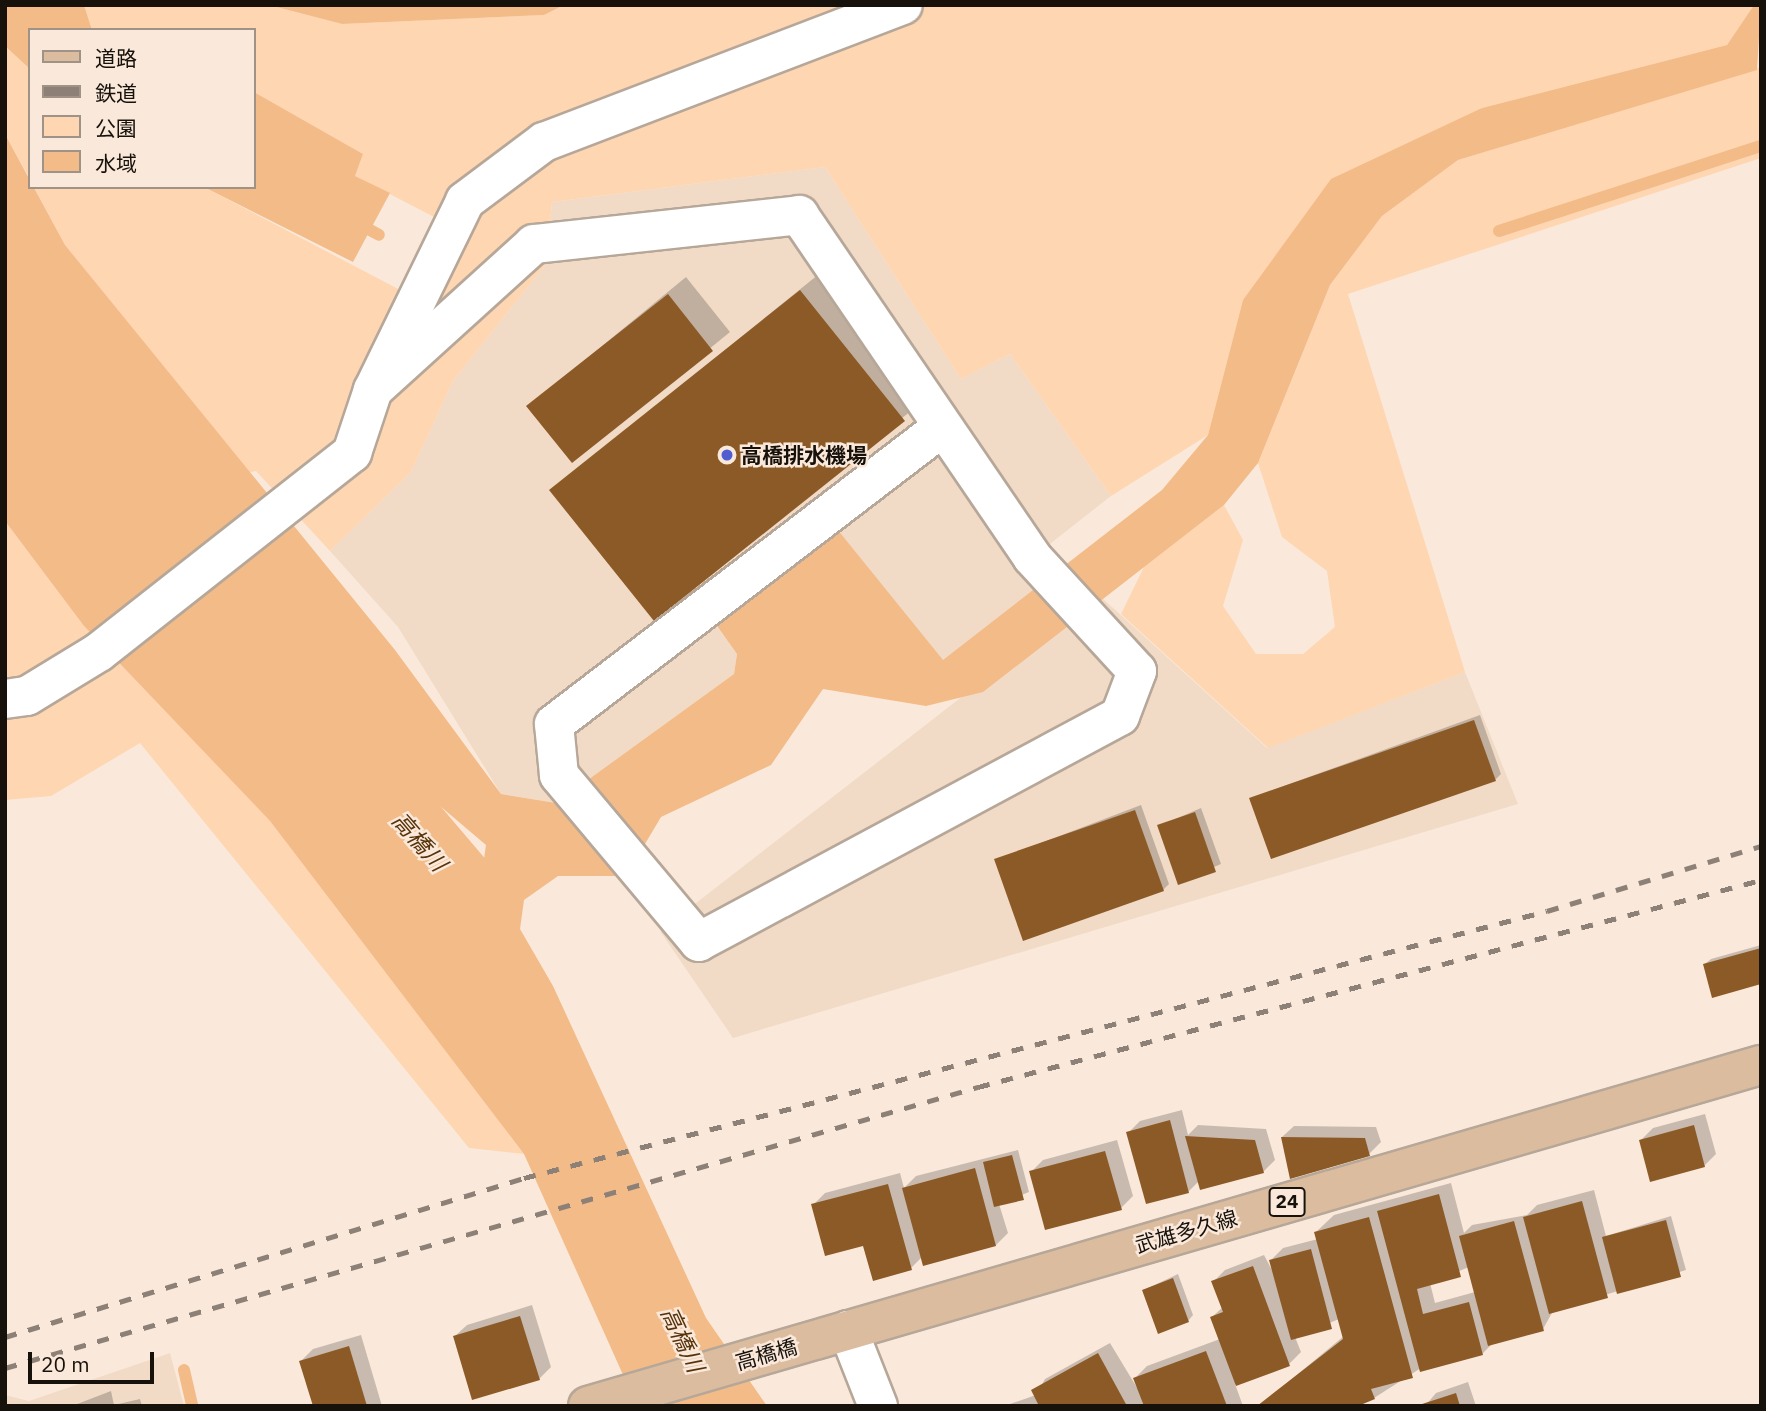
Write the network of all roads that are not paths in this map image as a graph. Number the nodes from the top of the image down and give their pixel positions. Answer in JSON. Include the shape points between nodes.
{"nodes":[{"id":1,"x":903,"y":5,"type":"edge"},
{"id":2,"x":373,"y":390,"type":"junction"},
{"id":3,"x":941,"y":428,"type":"junction"},
{"id":4,"x":5,"y":699,"type":"edge"},
{"id":5,"x":1761,"y":1065,"type":"edge"},
{"id":6,"x":831,"y":1335,"type":"junction"},
{"id":7,"x":592,"y":1405,"type":"edge"},
{"id":8,"x":878,"y":1406,"type":"edge"}],
"edges":[{"from":1,"to":2,"type":"street","via":[[544,142],[465,201]]},
{"from":2,"to":3,"type":"street","via":[[534,244],[799,215]]},
{"from":2,"to":4,"type":"street","via":[[352,453],[99,652],[27,696]]},
{"from":3,"to":3,"type":"street","via":[[1032,557],[1137,671],[1120,716],[699,942],[559,775],[554,724]]},
{"from":5,"to":6,"type":"main road","name":"武雄多久線","number":"24"},
{"from":6,"to":7,"type":"main road","name":"高橋橋","number":"24"},
{"from":6,"to":8,"type":"street"}]}
